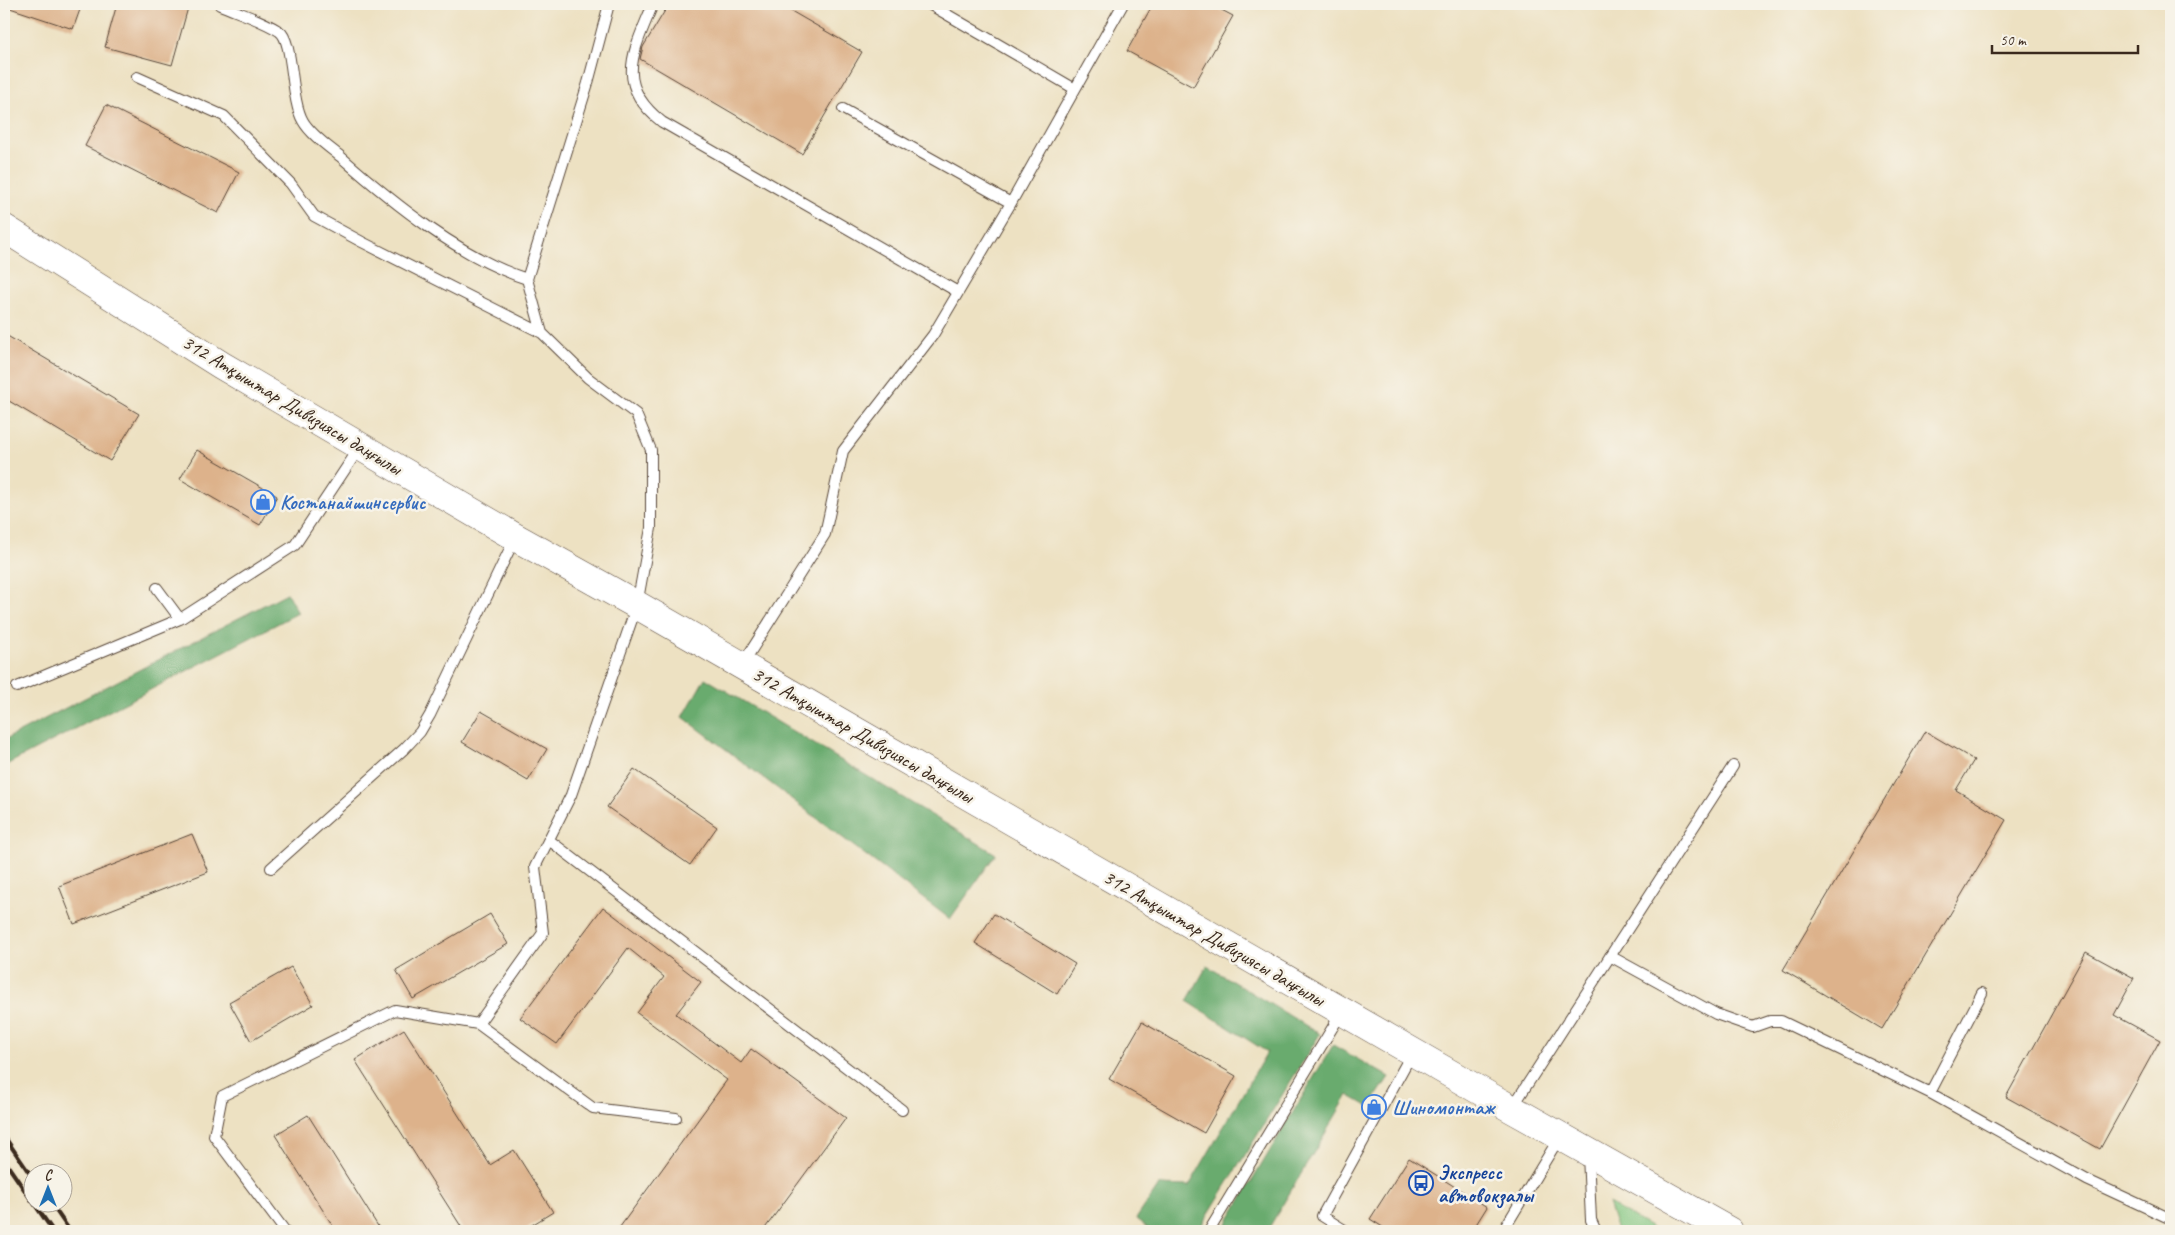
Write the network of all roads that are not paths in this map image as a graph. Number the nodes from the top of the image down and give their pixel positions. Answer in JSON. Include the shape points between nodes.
{"nodes":[{"id":1,"x":609,"y":4,"type":"edge"},
{"id":2,"x":654,"y":4,"type":"edge"},
{"id":3,"x":929,"y":4,"type":"edge"},
{"id":4,"x":1123,"y":4,"type":"edge"},
{"id":5,"x":220,"y":5,"type":"edge"},
{"id":6,"x":137,"y":77,"type":"dead end"},
{"id":7,"x":1075,"y":89,"type":"junction"},
{"id":8,"x":843,"y":110,"type":"dead end"},
{"id":9,"x":1011,"y":203,"type":"junction"},
{"id":10,"x":4,"y":228,"type":"edge"},
{"id":11,"x":527,"y":278,"type":"junction"},
{"id":12,"x":958,"y":292,"type":"junction"},
{"id":13,"x":542,"y":333,"type":"junction"},
{"id":14,"x":360,"y":446,"type":"junction"},
{"id":15,"x":515,"y":537,"type":"junction"},
{"id":16,"x":157,"y":588,"type":"dead end"},
{"id":17,"x":637,"y":605,"type":"junction"},
{"id":18,"x":180,"y":619,"type":"junction"},
{"id":19,"x":741,"y":665,"type":"junction"},
{"id":20,"x":17,"y":687,"type":"dead end"},
{"id":21,"x":1733,"y":766,"type":"dead end"},
{"id":22,"x":549,"y":840,"type":"junction"},
{"id":23,"x":271,"y":868,"type":"dead end"},
{"id":24,"x":1610,"y":956,"type":"junction"},
{"id":25,"x":1982,"y":993,"type":"dead end"},
{"id":26,"x":1342,"y":1012,"type":"junction"},
{"id":27,"x":478,"y":1024,"type":"junction"},
{"id":28,"x":1413,"y":1052,"type":"junction"},
{"id":29,"x":1930,"y":1093,"type":"junction"},
{"id":30,"x":1511,"y":1109,"type":"junction"},
{"id":31,"x":902,"y":1110,"type":"dead end"},
{"id":32,"x":676,"y":1118,"type":"dead end"},
{"id":33,"x":1560,"y":1137,"type":"junction"},
{"id":34,"x":1587,"y":1152,"type":"junction"},
{"id":35,"x":2171,"y":1219,"type":"edge"},
{"id":36,"x":285,"y":1231,"type":"edge"},
{"id":37,"x":1209,"y":1231,"type":"edge"},
{"id":38,"x":1346,"y":1231,"type":"edge"},
{"id":39,"x":1503,"y":1231,"type":"edge"},
{"id":40,"x":1596,"y":1231,"type":"edge"},
{"id":41,"x":1729,"y":1231,"type":"edge"}],
"edges":[{"from":1,"to":11,"type":"lane","via":[[588,83]]},
{"from":2,"to":12,"type":"lane","via":[[634,51],[631,69],[633,84],[648,111]]},
{"from":3,"to":7,"type":"lane"},
{"from":4,"to":7,"type":"lane"},
{"from":5,"to":11,"type":"lane","via":[[281,32],[288,46],[295,103],[303,122],[323,142],[374,186],[438,233],[507,272]]},
{"from":6,"to":13,"type":"lane","via":[[224,116],[291,184],[314,216]]},
{"from":7,"to":9,"type":"lane"},
{"from":8,"to":9,"type":"lane"},
{"from":9,"to":12,"type":"lane"},
{"from":10,"to":14,"type":"highway","name":"312 Атқыштар Дивизиясы даңғылы","via":[[221,365]]},
{"from":11,"to":13,"type":"lane"},
{"from":12,"to":19,"type":"lane","via":[[933,335],[844,450],[825,534]]},
{"from":13,"to":17,"type":"lane","via":[[588,378],[636,414],[650,450],[650,528]]},
{"from":14,"to":15,"type":"highway","name":"312 Атқыштар Дивизиясы даңғылы"},
{"from":14,"to":18,"type":"lane","via":[[296,545]]},
{"from":15,"to":17,"type":"highway","name":"312 Атқыштар Дивизиясы даңғылы"},
{"from":15,"to":23,"type":"lane","via":[[420,732],[404,750]]},
{"from":16,"to":18,"type":"lane"},
{"from":17,"to":19,"type":"highway","name":"312 Атқыштар Дивизиясы даңғылы"},
{"from":17,"to":22,"type":"lane","via":[[571,795]]},
{"from":18,"to":20,"type":"lane"},
{"from":19,"to":26,"type":"highway","name":"312 Атқыштар Дивизиясы даңғылы"},
{"from":21,"to":24,"type":"lane"},
{"from":22,"to":27,"type":"lane","via":[[535,867],[544,934]]},
{"from":22,"to":31,"type":"lane"},
{"from":24,"to":29,"type":"lane","via":[[1716,1014],[1753,1027],[1781,1021]]},
{"from":24,"to":30,"type":"lane"},
{"from":25,"to":29,"type":"lane"},
{"from":26,"to":28,"type":"highway","name":"312 Атқыштар Дивизиясы даңғылы"},
{"from":26,"to":37,"type":"lane"},
{"from":27,"to":32,"type":"lane","via":[[593,1108]]},
{"from":27,"to":36,"type":"lane","via":[[395,1010],[222,1096],[214,1136]]},
{"from":28,"to":30,"type":"highway","name":"312 Атқыштар Дивизиясы даңғылы"},
{"from":28,"to":38,"type":"lane","via":[[1322,1216]]},
{"from":29,"to":35,"type":"lane","via":[[2087,1180]]},
{"from":30,"to":33,"type":"highway","name":"312 Атқыштар Дивизиясы даңғылы"},
{"from":33,"to":34,"type":"highway","name":"312 Атқыштар Дивизиясы даңғылы"},
{"from":33,"to":39,"type":"lane"},
{"from":34,"to":40,"type":"lane","via":[[1590,1220]]},
{"from":34,"to":41,"type":"highway","name":"312 Атқыштар Дивизиясы даңғылы"}]}
